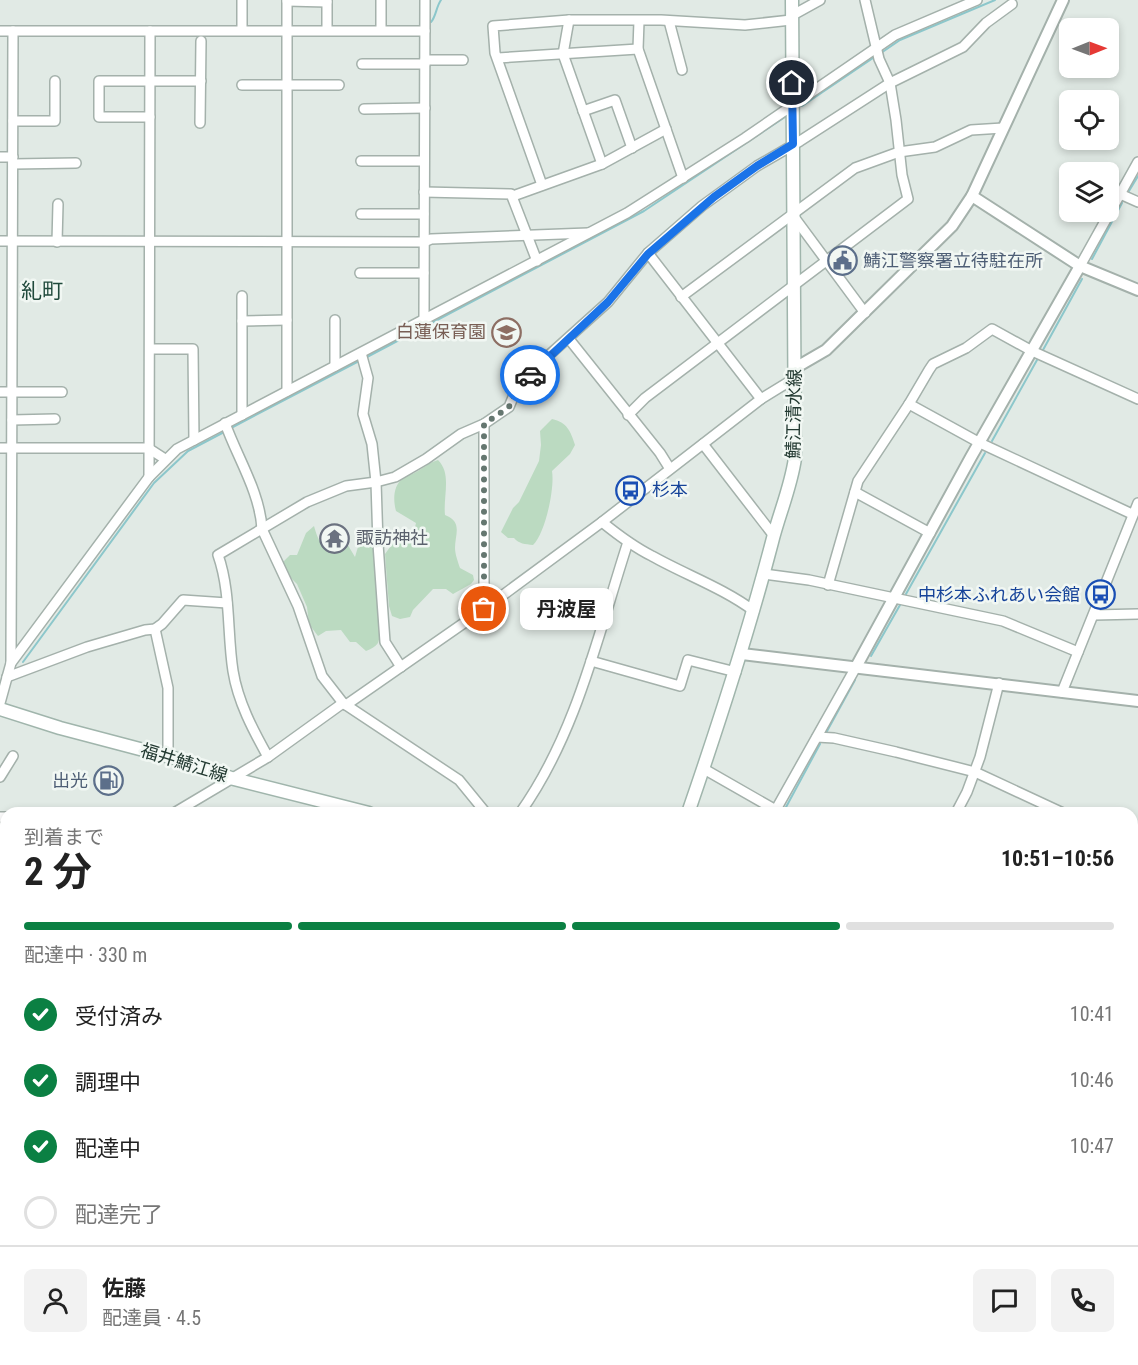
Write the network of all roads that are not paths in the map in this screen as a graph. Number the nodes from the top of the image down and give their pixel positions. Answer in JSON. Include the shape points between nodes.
{"nodes":[{"id":1,"x":242,"y":0,"type":"edge"},
{"id":2,"x":381,"y":0,"type":"edge"},
{"id":3,"x":425,"y":0,"type":"edge"},
{"id":4,"x":792,"y":0,"type":"edge"},
{"id":5,"x":820,"y":0,"type":"edge"},
{"id":6,"x":865,"y":0,"type":"edge"},
{"id":7,"x":977,"y":0,"type":"edge"},
{"id":8,"x":1063,"y":0,"type":"edge"},
{"id":9,"x":287,"y":1,"type":"edge"},
{"id":10,"x":327,"y":1,"type":"edge"},
{"id":11,"x":1012,"y":4,"type":"dead end"},
{"id":12,"x":791,"y":18,"type":"junction"},
{"id":13,"x":569,"y":21,"type":"junction"},
{"id":14,"x":639,"y":21,"type":"junction"},
{"id":15,"x":669,"y":21,"type":"junction"},
{"id":16,"x":242,"y":30,"type":"junction"},
{"id":17,"x":287,"y":30,"type":"junction"},
{"id":18,"x":327,"y":30,"type":"junction"},
{"id":19,"x":381,"y":30,"type":"junction"},
{"id":20,"x":0,"y":31,"type":"edge"},
{"id":21,"x":13,"y":31,"type":"junction"},
{"id":22,"x":150,"y":31,"type":"junction"},
{"id":23,"x":425,"y":31,"type":"junction"},
{"id":24,"x":201,"y":41,"type":"dead end"},
{"id":25,"x":638,"y":49,"type":"junction"},
{"id":26,"x":878,"y":53,"type":"junction"},
{"id":27,"x":563,"y":54,"type":"junction"},
{"id":28,"x":498,"y":58,"type":"junction"},
{"id":29,"x":463,"y":60,"type":"dead end"},
{"id":30,"x":425,"y":62,"type":"junction"},
{"id":31,"x":362,"y":64,"type":"dead end"},
{"id":32,"x":682,"y":70,"type":"dead end"},
{"id":33,"x":55,"y":81,"type":"dead end"},
{"id":34,"x":150,"y":81,"type":"junction"},
{"id":35,"x":201,"y":81,"type":"junction"},
{"id":36,"x":890,"y":83,"type":"junction"},
{"id":37,"x":287,"y":84,"type":"junction"},
{"id":38,"x":242,"y":85,"type":"dead end"},
{"id":39,"x":339,"y":85,"type":"dead end"},
{"id":40,"x":792,"y":104,"type":"junction"},
{"id":41,"x":425,"y":108,"type":"junction"},
{"id":42,"x":364,"y":109,"type":"dead end"},
{"id":43,"x":583,"y":111,"type":"junction"},
{"id":44,"x":150,"y":117,"type":"junction"},
{"id":45,"x":13,"y":121,"type":"junction"},
{"id":46,"x":200,"y":123,"type":"dead end"},
{"id":47,"x":1004,"y":128,"type":"junction"},
{"id":48,"x":666,"y":129,"type":"junction"},
{"id":49,"x":793,"y":144,"type":"junction"},
{"id":50,"x":632,"y":148,"type":"junction"},
{"id":51,"x":899,"y":152,"type":"junction"},
{"id":52,"x":0,"y":157,"type":"edge"},
{"id":53,"x":13,"y":160,"type":"junction"},
{"id":54,"x":361,"y":161,"type":"dead end"},
{"id":55,"x":424,"y":161,"type":"junction"},
{"id":56,"x":1138,"y":162,"type":"edge"},
{"id":57,"x":76,"y":163,"type":"dead end"},
{"id":58,"x":602,"y":164,"type":"junction"},
{"id":59,"x":683,"y":178,"type":"junction"},
{"id":60,"x":542,"y":185,"type":"junction"},
{"id":61,"x":424,"y":192,"type":"junction"},
{"id":62,"x":1120,"y":194,"type":"junction"},
{"id":63,"x":513,"y":196,"type":"junction"},
{"id":64,"x":972,"y":196,"type":"junction"},
{"id":65,"x":1138,"y":202,"type":"edge"},
{"id":66,"x":58,"y":204,"type":"dead end"},
{"id":67,"x":361,"y":214,"type":"dead end"},
{"id":68,"x":424,"y":214,"type":"junction"},
{"id":69,"x":792,"y":215,"type":"junction"},
{"id":70,"x":590,"y":233,"type":"junction"},
{"id":71,"x":528,"y":236,"type":"junction"},
{"id":72,"x":12,"y":241,"type":"junction"},
{"id":73,"x":0,"y":242,"type":"edge"},
{"id":74,"x":57,"y":242,"type":"junction"},
{"id":75,"x":150,"y":242,"type":"junction"},
{"id":76,"x":287,"y":242,"type":"junction"},
{"id":77,"x":424,"y":242,"type":"junction"},
{"id":78,"x":648,"y":254,"type":"junction"},
{"id":79,"x":537,"y":261,"type":"junction"},
{"id":80,"x":827,"y":261,"type":"junction"},
{"id":81,"x":1080,"y":267,"type":"junction"},
{"id":82,"x":360,"y":273,"type":"dead end"},
{"id":83,"x":424,"y":273,"type":"junction"},
{"id":84,"x":793,"y":286,"type":"junction"},
{"id":85,"x":1138,"y":290,"type":"edge"},
{"id":86,"x":242,"y":296,"type":"dead end"},
{"id":87,"x":681,"y":297,"type":"junction"},
{"id":88,"x":0,"y":313,"type":"edge"},
{"id":89,"x":865,"y":313,"type":"junction"},
{"id":90,"x":12,"y":314,"type":"junction"},
{"id":91,"x":424,"y":319,"type":"junction"},
{"id":92,"x":287,"y":320,"type":"junction"},
{"id":93,"x":335,"y":320,"type":"dead end"},
{"id":94,"x":242,"y":321,"type":"junction"},
{"id":95,"x":569,"y":339,"type":"junction"},
{"id":96,"x":718,"y":344,"type":"junction"},
{"id":97,"x":150,"y":349,"type":"junction"},
{"id":98,"x":1032,"y":351,"type":"junction"},
{"id":99,"x":0,"y":354,"type":"edge"},
{"id":100,"x":12,"y":354,"type":"junction"},
{"id":101,"x":362,"y":358,"type":"junction"},
{"id":102,"x":335,"y":366,"type":"junction"},
{"id":103,"x":795,"y":373,"type":"junction"},
{"id":104,"x":287,"y":391,"type":"junction"},
{"id":105,"x":0,"y":392,"type":"edge"},
{"id":106,"x":12,"y":392,"type":"junction"},
{"id":107,"x":62,"y":392,"type":"dead end"},
{"id":108,"x":761,"y":399,"type":"junction"},
{"id":109,"x":1138,"y":399,"type":"edge"},
{"id":110,"x":909,"y":404,"type":"junction"},
{"id":111,"x":242,"y":415,"type":"junction"},
{"id":112,"x":628,"y":415,"type":"junction"},
{"id":113,"x":55,"y":419,"type":"dead end"},
{"id":114,"x":12,"y":420,"type":"junction"},
{"id":115,"x":484,"y":424,"type":"junction"},
{"id":116,"x":227,"y":428,"type":"junction"},
{"id":117,"x":194,"y":440,"type":"junction"},
{"id":118,"x":980,"y":443,"type":"junction"},
{"id":119,"x":703,"y":444,"type":"junction"},
{"id":120,"x":0,"y":448,"type":"edge"},
{"id":121,"x":11,"y":448,"type":"junction"},
{"id":122,"x":148,"y":448,"type":"junction"},
{"id":123,"x":165,"y":459,"type":"junction"},
{"id":124,"x":669,"y":469,"type":"junction"},
{"id":125,"x":148,"y":477,"type":"junction"},
{"id":126,"x":376,"y":482,"type":"junction"},
{"id":127,"x":0,"y":489,"type":"edge"},
{"id":128,"x":11,"y":489,"type":"junction"},
{"id":129,"x":855,"y":492,"type":"junction"},
{"id":130,"x":1138,"y":503,"type":"edge"},
{"id":131,"x":1132,"y":514,"type":"junction"},
{"id":132,"x":602,"y":522,"type":"junction"},
{"id":133,"x":0,"y":528,"type":"edge"},
{"id":134,"x":12,"y":528,"type":"junction"},
{"id":135,"x":262,"y":529,"type":"junction"},
{"id":136,"x":1133,"y":529,"type":"edge"},
{"id":137,"x":930,"y":533,"type":"junction"},
{"id":138,"x":774,"y":536,"type":"junction"},
{"id":139,"x":628,"y":542,"type":"junction"},
{"id":140,"x":764,"y":574,"type":"junction"},
{"id":141,"x":12,"y":575,"type":"junction"},
{"id":142,"x":0,"y":576,"type":"edge"},
{"id":143,"x":828,"y":585,"type":"junction"},
{"id":144,"x":895,"y":597,"type":"junction"},
{"id":145,"x":227,"y":603,"type":"junction"},
{"id":146,"x":484,"y":609,"type":"junction"},
{"id":147,"x":754,"y":611,"type":"junction"},
{"id":148,"x":1138,"y":614,"type":"edge"},
{"id":149,"x":1094,"y":615,"type":"junction"},
{"id":150,"x":155,"y":628,"type":"junction"},
{"id":151,"x":1078,"y":652,"type":"junction"},
{"id":152,"x":742,"y":654,"type":"junction"},
{"id":153,"x":591,"y":661,"type":"junction"},
{"id":154,"x":11,"y":663,"type":"junction"},
{"id":155,"x":401,"y":667,"type":"junction"},
{"id":156,"x":856,"y":667,"type":"junction"},
{"id":157,"x":736,"y":672,"type":"junction"},
{"id":158,"x":7,"y":677,"type":"junction"},
{"id":159,"x":999,"y":683,"type":"junction"},
{"id":160,"x":1062,"y":692,"type":"junction"},
{"id":161,"x":1138,"y":701,"type":"edge"},
{"id":162,"x":0,"y":703,"type":"edge"},
{"id":163,"x":345,"y":704,"type":"junction"},
{"id":164,"x":0,"y":709,"type":"edge"},
{"id":165,"x":817,"y":737,"type":"junction"},
{"id":166,"x":13,"y":756,"type":"dead end"},
{"id":167,"x":168,"y":756,"type":"junction"},
{"id":168,"x":268,"y":757,"type":"junction"},
{"id":169,"x":704,"y":769,"type":"junction"},
{"id":170,"x":975,"y":772,"type":"junction"},
{"id":171,"x":0,"y":777,"type":"edge"},
{"id":172,"x":234,"y":779,"type":"junction"},
{"id":173,"x":185,"y":807,"type":"edge"},
{"id":174,"x":345,"y":807,"type":"edge"},
{"id":175,"x":481,"y":807,"type":"edge"},
{"id":176,"x":524,"y":807,"type":"edge"},
{"id":177,"x":690,"y":807,"type":"edge"},
{"id":178,"x":769,"y":807,"type":"edge"},
{"id":179,"x":780,"y":807,"type":"edge"},
{"id":180,"x":960,"y":807,"type":"edge"},
{"id":181,"x":1050,"y":807,"type":"edge"}],
"edges":[{"from":1,"to":16,"type":"street"},
{"from":2,"to":19,"type":"street"},
{"from":3,"to":23,"type":"street"},
{"from":4,"to":12,"type":"main road","name":"鯖江清水線"},
{"from":5,"to":12,"type":"street"},
{"from":6,"to":26,"type":"street"},
{"from":7,"to":26,"type":"street","via":[[895,35]]},
{"from":8,"to":47,"type":"street"},
{"from":9,"to":10,"type":"street"},
{"from":9,"to":17,"type":"street"},
{"from":10,"to":18,"type":"street"},
{"from":11,"to":36,"type":"street","via":[[963,47]]},
{"from":12,"to":15,"type":"street","via":[[745,25]]},
{"from":12,"to":40,"type":"main road","name":"鯖江清水線"},
{"from":13,"to":14,"type":"street"},
{"from":13,"to":27,"type":"street"},
{"from":13,"to":28,"type":"street","via":[[494,26]]},
{"from":14,"to":15,"type":"street"},
{"from":14,"to":25,"type":"street"},
{"from":15,"to":32,"type":"street"},
{"from":16,"to":17,"type":"street"},
{"from":16,"to":22,"type":"street"},
{"from":17,"to":18,"type":"street"},
{"from":17,"to":37,"type":"street"},
{"from":18,"to":19,"type":"street"},
{"from":19,"to":23,"type":"street"},
{"from":20,"to":21,"type":"street"},
{"from":21,"to":22,"type":"street"},
{"from":21,"to":45,"type":"street"},
{"from":22,"to":34,"type":"street"},
{"from":23,"to":30,"type":"street"},
{"from":24,"to":35,"type":"street"},
{"from":25,"to":27,"type":"street"},
{"from":25,"to":48,"type":"street"},
{"from":26,"to":36,"type":"street"},
{"from":26,"to":40,"type":"street"},
{"from":27,"to":28,"type":"street"},
{"from":27,"to":43,"type":"street"},
{"from":28,"to":60,"type":"street"},
{"from":29,"to":30,"type":"street"},
{"from":30,"to":31,"type":"street"},
{"from":30,"to":41,"type":"street"},
{"from":33,"to":45,"type":"street","via":[[55,121]]},
{"from":34,"to":35,"type":"street"},
{"from":34,"to":44,"type":"street"},
{"from":34,"to":44,"type":"street","via":[[99,81],[99,117]]},
{"from":35,"to":46,"type":"street"},
{"from":36,"to":49,"type":"street"},
{"from":36,"to":51,"type":"street"},
{"from":37,"to":38,"type":"street"},
{"from":37,"to":39,"type":"street"},
{"from":37,"to":76,"type":"street"},
{"from":40,"to":49,"type":"main road","name":"鯖江清水線"},
{"from":40,"to":59,"type":"street"},
{"from":41,"to":42,"type":"street"},
{"from":41,"to":55,"type":"street"},
{"from":43,"to":50,"type":"street","via":[[615,100]]},
{"from":43,"to":58,"type":"street"},
{"from":44,"to":75,"type":"street"},
{"from":45,"to":53,"type":"street"},
{"from":47,"to":51,"type":"street","via":[[971,130],[935,147]]},
{"from":47,"to":64,"type":"street"},
{"from":48,"to":50,"type":"street"},
{"from":48,"to":59,"type":"street"},
{"from":49,"to":69,"type":"main road","name":"鯖江清水線"},
{"from":49,"to":78,"type":"street","via":[[714,197]]},
{"from":50,"to":58,"type":"street"},
{"from":51,"to":69,"type":"street","via":[[855,168]]},
{"from":51,"to":80,"type":"street","via":[[908,199]]},
{"from":52,"to":53,"type":"street"},
{"from":53,"to":57,"type":"street"},
{"from":53,"to":72,"type":"street"},
{"from":54,"to":55,"type":"street"},
{"from":55,"to":61,"type":"street"},
{"from":56,"to":62,"type":"street"},
{"from":58,"to":60,"type":"street"},
{"from":59,"to":70,"type":"street"},
{"from":60,"to":63,"type":"street"},
{"from":61,"to":63,"type":"street"},
{"from":61,"to":68,"type":"street"},
{"from":62,"to":65,"type":"street"},
{"from":62,"to":81,"type":"street"},
{"from":63,"to":71,"type":"street"},
{"from":64,"to":81,"type":"street"},
{"from":64,"to":89,"type":"street","via":[[952,226]]},
{"from":66,"to":74,"type":"street"},
{"from":67,"to":68,"type":"street"},
{"from":68,"to":77,"type":"street"},
{"from":69,"to":80,"type":"street"},
{"from":69,"to":84,"type":"main road","name":"鯖江清水線"},
{"from":69,"to":87,"type":"street"},
{"from":70,"to":71,"type":"street"},
{"from":70,"to":79,"type":"street"},
{"from":71,"to":77,"type":"street"},
{"from":71,"to":79,"type":"street"},
{"from":72,"to":73,"type":"street"},
{"from":72,"to":74,"type":"street"},
{"from":72,"to":90,"type":"street"},
{"from":74,"to":75,"type":"street"},
{"from":75,"to":76,"type":"street"},
{"from":75,"to":97,"type":"street"},
{"from":76,"to":77,"type":"street"},
{"from":76,"to":92,"type":"street"},
{"from":77,"to":83,"type":"street"},
{"from":78,"to":87,"type":"street"},
{"from":78,"to":95,"type":"street","via":[[608,302]]},
{"from":79,"to":91,"type":"street"},
{"from":80,"to":84,"type":"street"},
{"from":80,"to":89,"type":"street"},
{"from":81,"to":85,"type":"street"},
{"from":81,"to":98,"type":"street"},
{"from":82,"to":83,"type":"street"},
{"from":83,"to":91,"type":"street"},
{"from":84,"to":96,"type":"street"},
{"from":84,"to":103,"type":"main road","name":"鯖江清水線"},
{"from":86,"to":94,"type":"street"},
{"from":87,"to":96,"type":"street"},
{"from":88,"to":90,"type":"street"},
{"from":89,"to":103,"type":"street"},
{"from":90,"to":100,"type":"street"},
{"from":91,"to":101,"type":"street"},
{"from":92,"to":94,"type":"street"},
{"from":92,"to":104,"type":"street"},
{"from":93,"to":102,"type":"street"},
{"from":94,"to":111,"type":"street"},
{"from":95,"to":112,"type":"street"},
{"from":95,"to":115,"type":"street","via":[[538,365],[516,390],[509,407]]},
{"from":96,"to":108,"type":"street"},
{"from":96,"to":112,"type":"street"},
{"from":97,"to":117,"type":"street","via":[[193,349]]},
{"from":97,"to":122,"type":"street"},
{"from":98,"to":109,"type":"street"},
{"from":98,"to":110,"type":"street","via":[[992,329],[966,348],[933,364]]},
{"from":98,"to":118,"type":"street"},
{"from":99,"to":100,"type":"street"},
{"from":100,"to":106,"type":"street"},
{"from":101,"to":102,"type":"street"},
{"from":101,"to":126,"type":"street","via":[[368,378],[363,414],[372,444]]},
{"from":102,"to":104,"type":"street"},
{"from":103,"to":108,"type":"street"},
{"from":103,"to":138,"type":"main road","name":"鯖江清水線","via":[[793,474]]},
{"from":104,"to":111,"type":"street"},
{"from":105,"to":106,"type":"street"},
{"from":106,"to":107,"type":"street"},
{"from":106,"to":114,"type":"street"},
{"from":108,"to":119,"type":"street"},
{"from":110,"to":118,"type":"street"},
{"from":110,"to":129,"type":"street","via":[[858,481]]},
{"from":111,"to":116,"type":"street"},
{"from":112,"to":124,"type":"street"},
{"from":113,"to":114,"type":"street"},
{"from":114,"to":121,"type":"street"},
{"from":115,"to":126,"type":"street","via":[[461,434],[395,477]]},
{"from":115,"to":146,"type":"street"},
{"from":116,"to":117,"type":"street"},
{"from":116,"to":135,"type":"street","via":[[253,490]]},
{"from":117,"to":123,"type":"street"},
{"from":118,"to":131,"type":"street"},
{"from":118,"to":137,"type":"street"},
{"from":119,"to":124,"type":"street"},
{"from":119,"to":138,"type":"street"},
{"from":120,"to":121,"type":"street"},
{"from":121,"to":122,"type":"street"},
{"from":121,"to":128,"type":"street"},
{"from":122,"to":123,"type":"street"},
{"from":122,"to":125,"type":"street"},
{"from":123,"to":125,"type":"street"},
{"from":124,"to":132,"type":"street"},
{"from":125,"to":154,"type":"street"},
{"from":126,"to":135,"type":"street","via":[[346,486],[307,502]]},
{"from":126,"to":155,"type":"street","via":[[385,642]]},
{"from":127,"to":128,"type":"street"},
{"from":128,"to":134,"type":"street"},
{"from":129,"to":137,"type":"street"},
{"from":129,"to":143,"type":"street"},
{"from":130,"to":131,"type":"street"},
{"from":131,"to":136,"type":"street"},
{"from":132,"to":139,"type":"street"},
{"from":132,"to":146,"type":"street"},
{"from":133,"to":134,"type":"street"},
{"from":134,"to":141,"type":"street"},
{"from":135,"to":145,"type":"street","via":[[218,555],[225,576]]},
{"from":135,"to":163,"type":"street","via":[[298,606],[322,676]]},
{"from":136,"to":149,"type":"street"},
{"from":137,"to":144,"type":"street"},
{"from":138,"to":140,"type":"main road","name":"鯖江清水線"},
{"from":139,"to":147,"type":"street"},
{"from":139,"to":153,"type":"street"},
{"from":140,"to":143,"type":"street"},
{"from":140,"to":147,"type":"main road","name":"鯖江清水線"},
{"from":141,"to":142,"type":"street"},
{"from":141,"to":154,"type":"street"},
{"from":143,"to":144,"type":"street"},
{"from":144,"to":151,"type":"street","via":[[1003,621]]},
{"from":144,"to":156,"type":"street"},
{"from":145,"to":150,"type":"street","via":[[183,600]]},
{"from":145,"to":168,"type":"street","via":[[233,672],[248,720]]},
{"from":146,"to":155,"type":"street"},
{"from":147,"to":152,"type":"main road","name":"鯖江清水線"},
{"from":148,"to":149,"type":"street"},
{"from":149,"to":151,"type":"street"},
{"from":150,"to":158,"type":"street","via":[[87,647]]},
{"from":150,"to":167,"type":"street","via":[[168,688]]},
{"from":151,"to":160,"type":"street"},
{"from":152,"to":156,"type":"street"},
{"from":152,"to":157,"type":"main road","name":"鯖江清水線"},
{"from":153,"to":157,"type":"street","via":[[680,686],[688,660]]},
{"from":153,"to":176,"type":"street","via":[[557,751]]},
{"from":154,"to":158,"type":"street"},
{"from":155,"to":163,"type":"street"},
{"from":156,"to":159,"type":"street"},
{"from":156,"to":165,"type":"street"},
{"from":157,"to":169,"type":"main road","name":"鯖江清水線"},
{"from":158,"to":162,"type":"street"},
{"from":159,"to":160,"type":"street"},
{"from":159,"to":170,"type":"street"},
{"from":160,"to":161,"type":"street"},
{"from":163,"to":168,"type":"street"},
{"from":163,"to":175,"type":"street","via":[[459,780]]},
{"from":164,"to":167,"type":"main road","name":"福井鯖江線"},
{"from":165,"to":170,"type":"street"},
{"from":165,"to":179,"type":"street"},
{"from":166,"to":171,"type":"street"},
{"from":167,"to":172,"type":"main road","name":"福井鯖江線"},
{"from":168,"to":172,"type":"street"},
{"from":169,"to":177,"type":"main road","name":"鯖江清水線"},
{"from":169,"to":178,"type":"street"},
{"from":170,"to":180,"type":"street"},
{"from":170,"to":181,"type":"street"},
{"from":172,"to":173,"type":"street"},
{"from":172,"to":174,"type":"main road","name":"福井鯖江線"}]}
